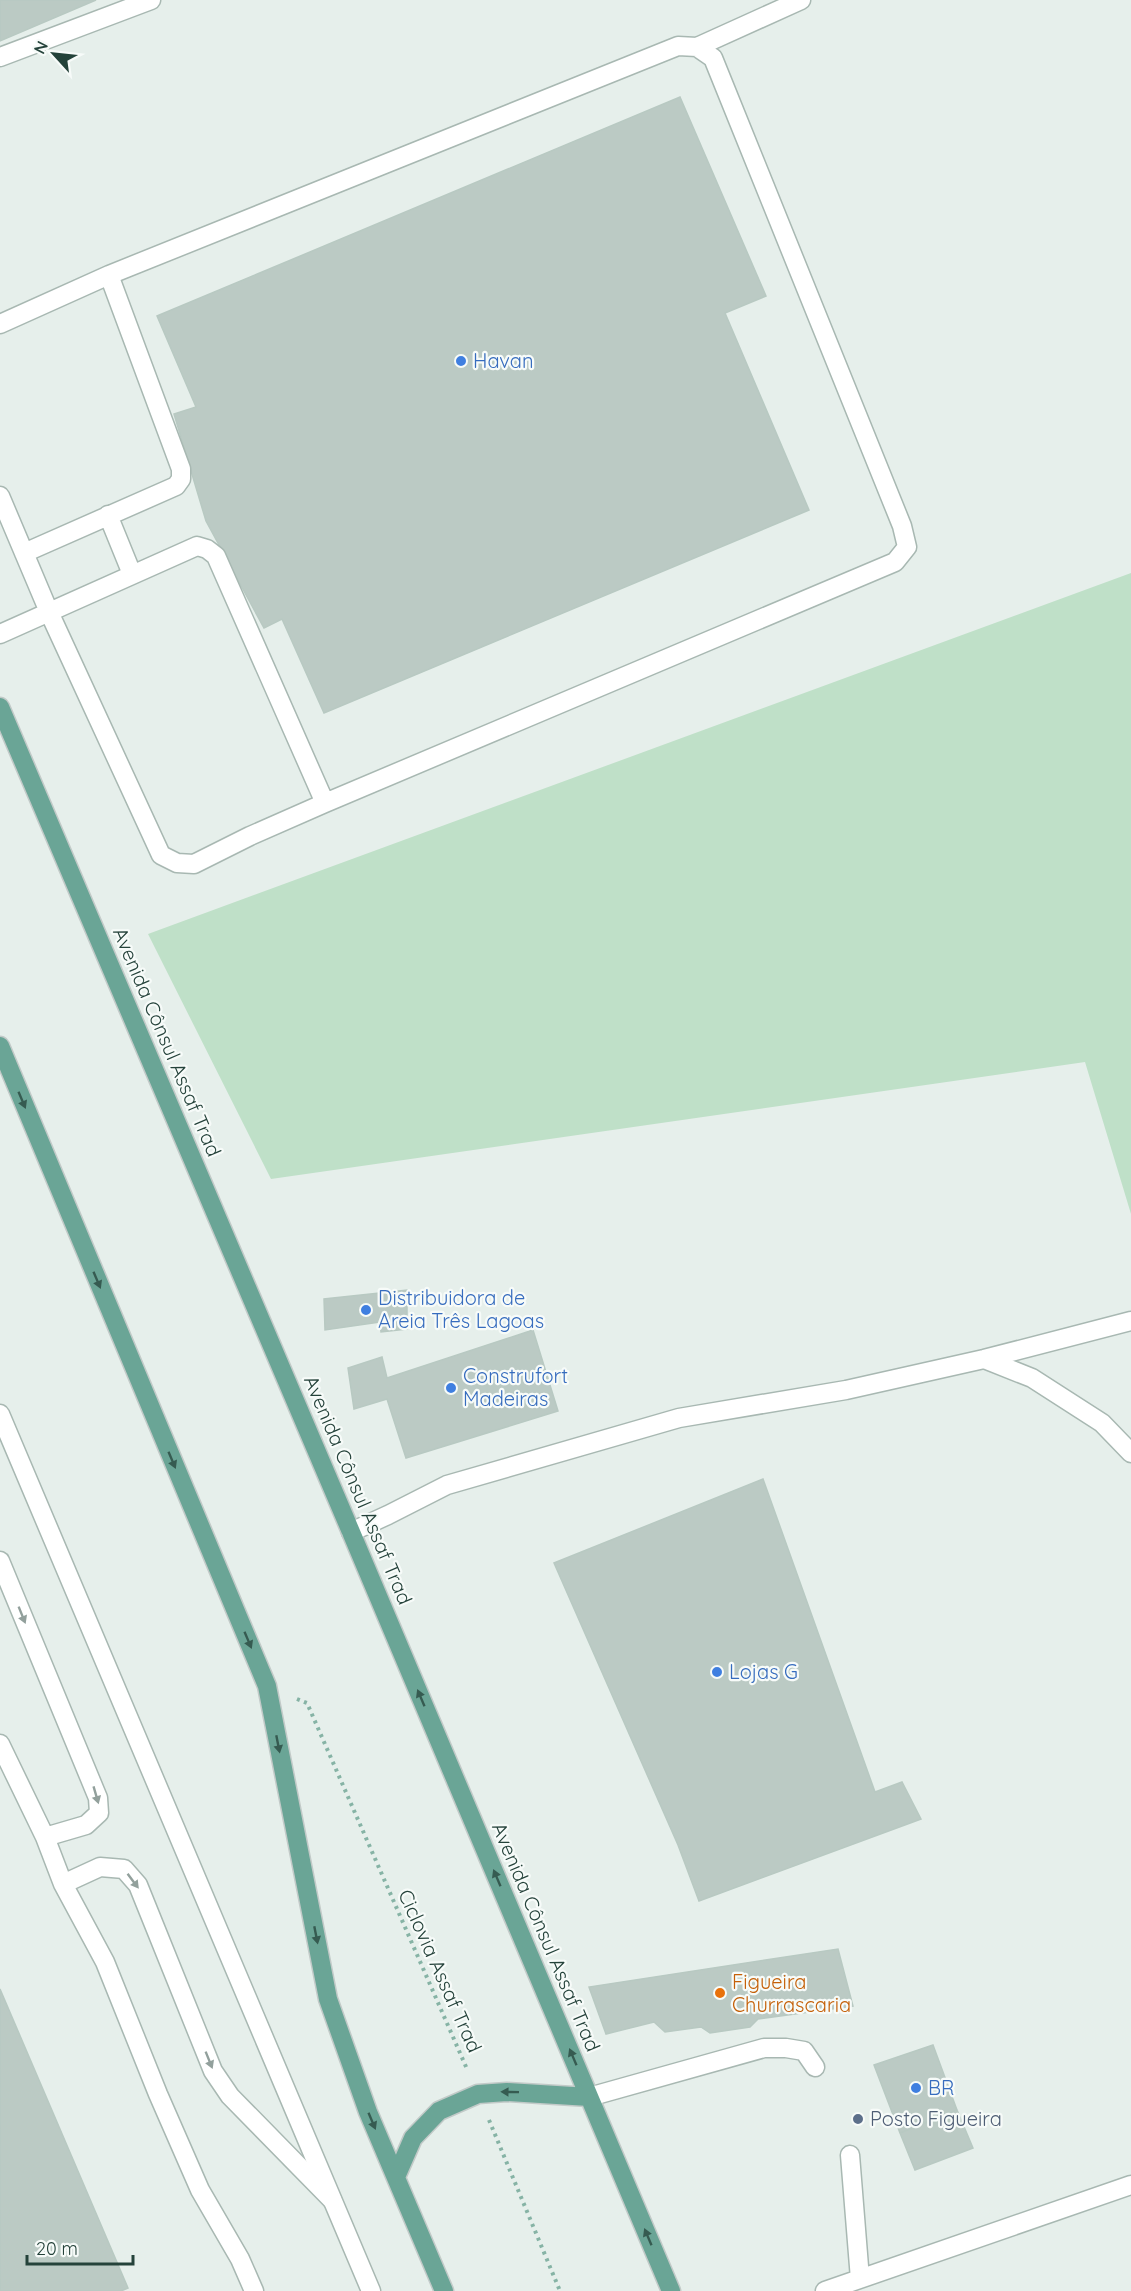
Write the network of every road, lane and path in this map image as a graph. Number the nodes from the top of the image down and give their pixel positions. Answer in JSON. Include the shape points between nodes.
{"nodes":[{"id":1,"x":151,"y":0,"type":"edge"},
{"id":2,"x":801,"y":0,"type":"edge"},
{"id":3,"x":697,"y":47,"type":"junction"},
{"id":4,"x":0,"y":57,"type":"edge"},
{"id":5,"x":109,"y":275,"type":"junction"},
{"id":6,"x":0,"y":324,"type":"edge"},
{"id":7,"x":0,"y":496,"type":"edge"},
{"id":8,"x":108,"y":515,"type":"junction"},
{"id":9,"x":24,"y":553,"type":"junction"},
{"id":10,"x":132,"y":574,"type":"junction"},
{"id":11,"x":49,"y":612,"type":"junction"},
{"id":12,"x":0,"y":634,"type":"edge"},
{"id":13,"x":0,"y":707,"type":"edge"},
{"id":14,"x":325,"y":803,"type":"junction"},
{"id":15,"x":0,"y":1046,"type":"edge"},
{"id":16,"x":1131,"y":1321,"type":"edge"},
{"id":17,"x":984,"y":1359,"type":"junction"},
{"id":18,"x":0,"y":1414,"type":"edge"},
{"id":19,"x":1131,"y":1453,"type":"edge"},
{"id":20,"x":351,"y":1532,"type":"junction"},
{"id":21,"x":0,"y":1561,"type":"edge"},
{"id":22,"x":267,"y":1686,"type":"junction"},
{"id":23,"x":0,"y":1744,"type":"edge"},
{"id":24,"x":45,"y":1837,"type":"junction"},
{"id":25,"x":63,"y":1884,"type":"junction"},
{"id":26,"x":815,"y":2067,"type":"dead end"},
{"id":27,"x":478,"y":2094,"type":"junction"},
{"id":28,"x":589,"y":2097,"type":"junction"},
{"id":29,"x":850,"y":2155,"type":"dead end"},
{"id":30,"x":396,"y":2176,"type":"junction"},
{"id":31,"x":1131,"y":2185,"type":"edge"},
{"id":32,"x":332,"y":2200,"type":"junction"},
{"id":33,"x":860,"y":2279,"type":"junction"},
{"id":34,"x":254,"y":2291,"type":"edge"},
{"id":35,"x":371,"y":2291,"type":"edge"},
{"id":36,"x":444,"y":2291,"type":"edge"},
{"id":37,"x":560,"y":2291,"type":"edge"},
{"id":38,"x":671,"y":2291,"type":"edge"},
{"id":39,"x":825,"y":2291,"type":"edge"}],
"edges":[{"from":1,"to":4,"type":"street"},
{"from":2,"to":3,"type":"street"},
{"from":3,"to":5,"type":"street","via":[[678,46]]},
{"from":3,"to":14,"type":"street","via":[[713,58],[902,526],[907,547],[895,562]]},
{"from":5,"to":6,"type":"street"},
{"from":5,"to":8,"type":"street","via":[[181,469],[181,479],[176,486]]},
{"from":7,"to":9,"type":"street"},
{"from":8,"to":9,"type":"street"},
{"from":8,"to":10,"type":"street"},
{"from":9,"to":11,"type":"street"},
{"from":10,"to":11,"type":"street"},
{"from":10,"to":14,"type":"street","via":[[197,546],[216,556]]},
{"from":11,"to":12,"type":"street"},
{"from":11,"to":14,"type":"street","via":[[161,855],[177,863],[194,864]]},
{"from":13,"to":20,"type":"main road","name":"Avenida Cônsul Assaf Trad"},
{"from":15,"to":22,"type":"main road","one_way":true},
{"from":16,"to":17,"type":"street"},
{"from":17,"to":19,"type":"street","via":[[1032,1378],[1102,1423]]},
{"from":17,"to":20,"type":"street","via":[[846,1390],[679,1418],[447,1485]]},
{"from":18,"to":32,"type":"street"},
{"from":28,"to":20,"type":"main road","name":"Avenida Cônsul Assaf Trad","one_way":true},
{"from":21,"to":24,"type":"street","one_way":true,"via":[[98,1798],[99,1813],[86,1825]]},
{"from":22,"to":27,"type":"path","name":"Ciclovia Assaf Trad","via":[[307,1703]]},
{"from":22,"to":30,"type":"main road","one_way":true,"via":[[328,1999],[368,2112]]},
{"from":23,"to":24,"type":"street"},
{"from":24,"to":25,"type":"street"},
{"from":25,"to":32,"type":"street","one_way":true,"via":[[100,1867],[124,1869],[138,1885],[213,2071],[230,2096]]},
{"from":25,"to":34,"type":"street","via":[[105,1962],[200,2190]]},
{"from":26,"to":28,"type":"street","via":[[804,2051],[764,2048]]},
{"from":28,"to":27,"type":"main road","one_way":true},
{"from":27,"to":30,"type":"main road","via":[[439,2111],[413,2138]]},
{"from":27,"to":37,"type":"path","name":"Ciclovia Assaf Trad"},
{"from":38,"to":28,"type":"main road","name":"Avenida Cônsul Assaf Trad","one_way":true},
{"from":29,"to":33,"type":"street"},
{"from":30,"to":36,"type":"main road"},
{"from":31,"to":33,"type":"street"},
{"from":32,"to":35,"type":"street"},
{"from":33,"to":39,"type":"street"}]}
